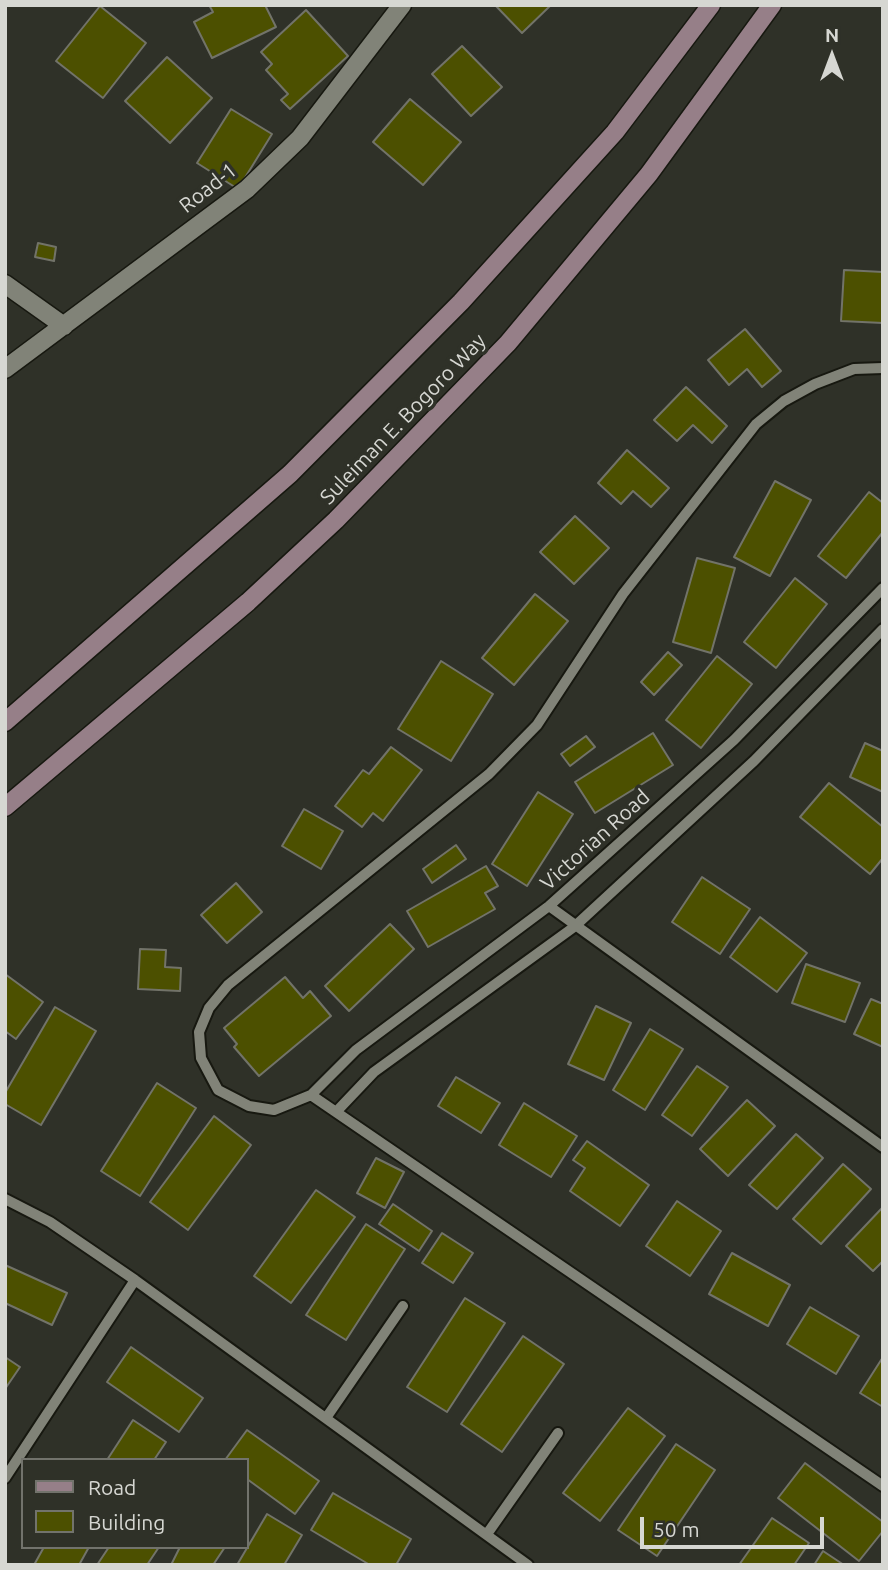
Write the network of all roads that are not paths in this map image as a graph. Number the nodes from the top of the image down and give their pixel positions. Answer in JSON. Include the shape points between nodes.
{"nodes":[{"id":1,"x":711,"y":5,"type":"edge"},
{"id":2,"x":772,"y":5,"type":"edge"},
{"id":3,"x":394,"y":8,"type":"edge"},
{"id":4,"x":5,"y":284,"type":"edge"},
{"id":5,"x":64,"y":326,"type":"junction"},
{"id":6,"x":883,"y":368,"type":"edge"},
{"id":7,"x":5,"y":369,"type":"edge"},
{"id":8,"x":883,"y":589,"type":"edge"},
{"id":9,"x":883,"y":629,"type":"edge"},
{"id":10,"x":5,"y":722,"type":"edge"},
{"id":11,"x":5,"y":807,"type":"edge"},
{"id":12,"x":549,"y":906,"type":"junction"},
{"id":13,"x":574,"y":927,"type":"junction"},
{"id":14,"x":311,"y":1095,"type":"junction"},
{"id":15,"x":336,"y":1112,"type":"junction"},
{"id":16,"x":883,"y":1147,"type":"edge"},
{"id":17,"x":5,"y":1199,"type":"edge"},
{"id":18,"x":135,"y":1280,"type":"junction"},
{"id":19,"x":403,"y":1306,"type":"dead end"},
{"id":20,"x":326,"y":1418,"type":"junction"},
{"id":21,"x":558,"y":1433,"type":"dead end"},
{"id":22,"x":5,"y":1478,"type":"edge"},
{"id":23,"x":883,"y":1486,"type":"edge"},
{"id":24,"x":487,"y":1534,"type":"junction"},
{"id":25,"x":528,"y":1565,"type":"edge"}],
"edges":[{"from":1,"to":10,"type":"street","name":"Suleiman E. Bogoro Way","via":[[615,132],[461,302],[290,474]]},
{"from":2,"to":11,"type":"street","name":"Suleiman E. Bogoro Way","via":[[649,174],[509,343],[248,602]]},
{"from":3,"to":5,"type":"street","name":"Road-1","via":[[300,138],[247,188]]},
{"from":4,"to":5,"type":"street"},
{"from":5,"to":7,"type":"street","name":"Road-1"},
{"from":6,"to":14,"type":"lane","via":[[853,369],[815,384],[755,424],[623,594],[537,725],[489,774],[228,985],[209,1008],[199,1032],[201,1058],[218,1090],[249,1106],[274,1110]]},
{"from":8,"to":12,"type":"lane","name":"Victorian Road","via":[[734,740]]},
{"from":9,"to":13,"type":"lane","via":[[754,761]]},
{"from":12,"to":13,"type":"lane"},
{"from":12,"to":14,"type":"lane","name":"Victorian Road","via":[[356,1051]]},
{"from":13,"to":15,"type":"lane","via":[[374,1072]]},
{"from":13,"to":16,"type":"lane"},
{"from":14,"to":15,"type":"lane"},
{"from":15,"to":23,"type":"lane"},
{"from":17,"to":18,"type":"lane","via":[[50,1222]]},
{"from":18,"to":20,"type":"lane"},
{"from":18,"to":22,"type":"lane"},
{"from":19,"to":20,"type":"lane"},
{"from":20,"to":24,"type":"lane"},
{"from":21,"to":24,"type":"lane"},
{"from":24,"to":25,"type":"lane"}]}
